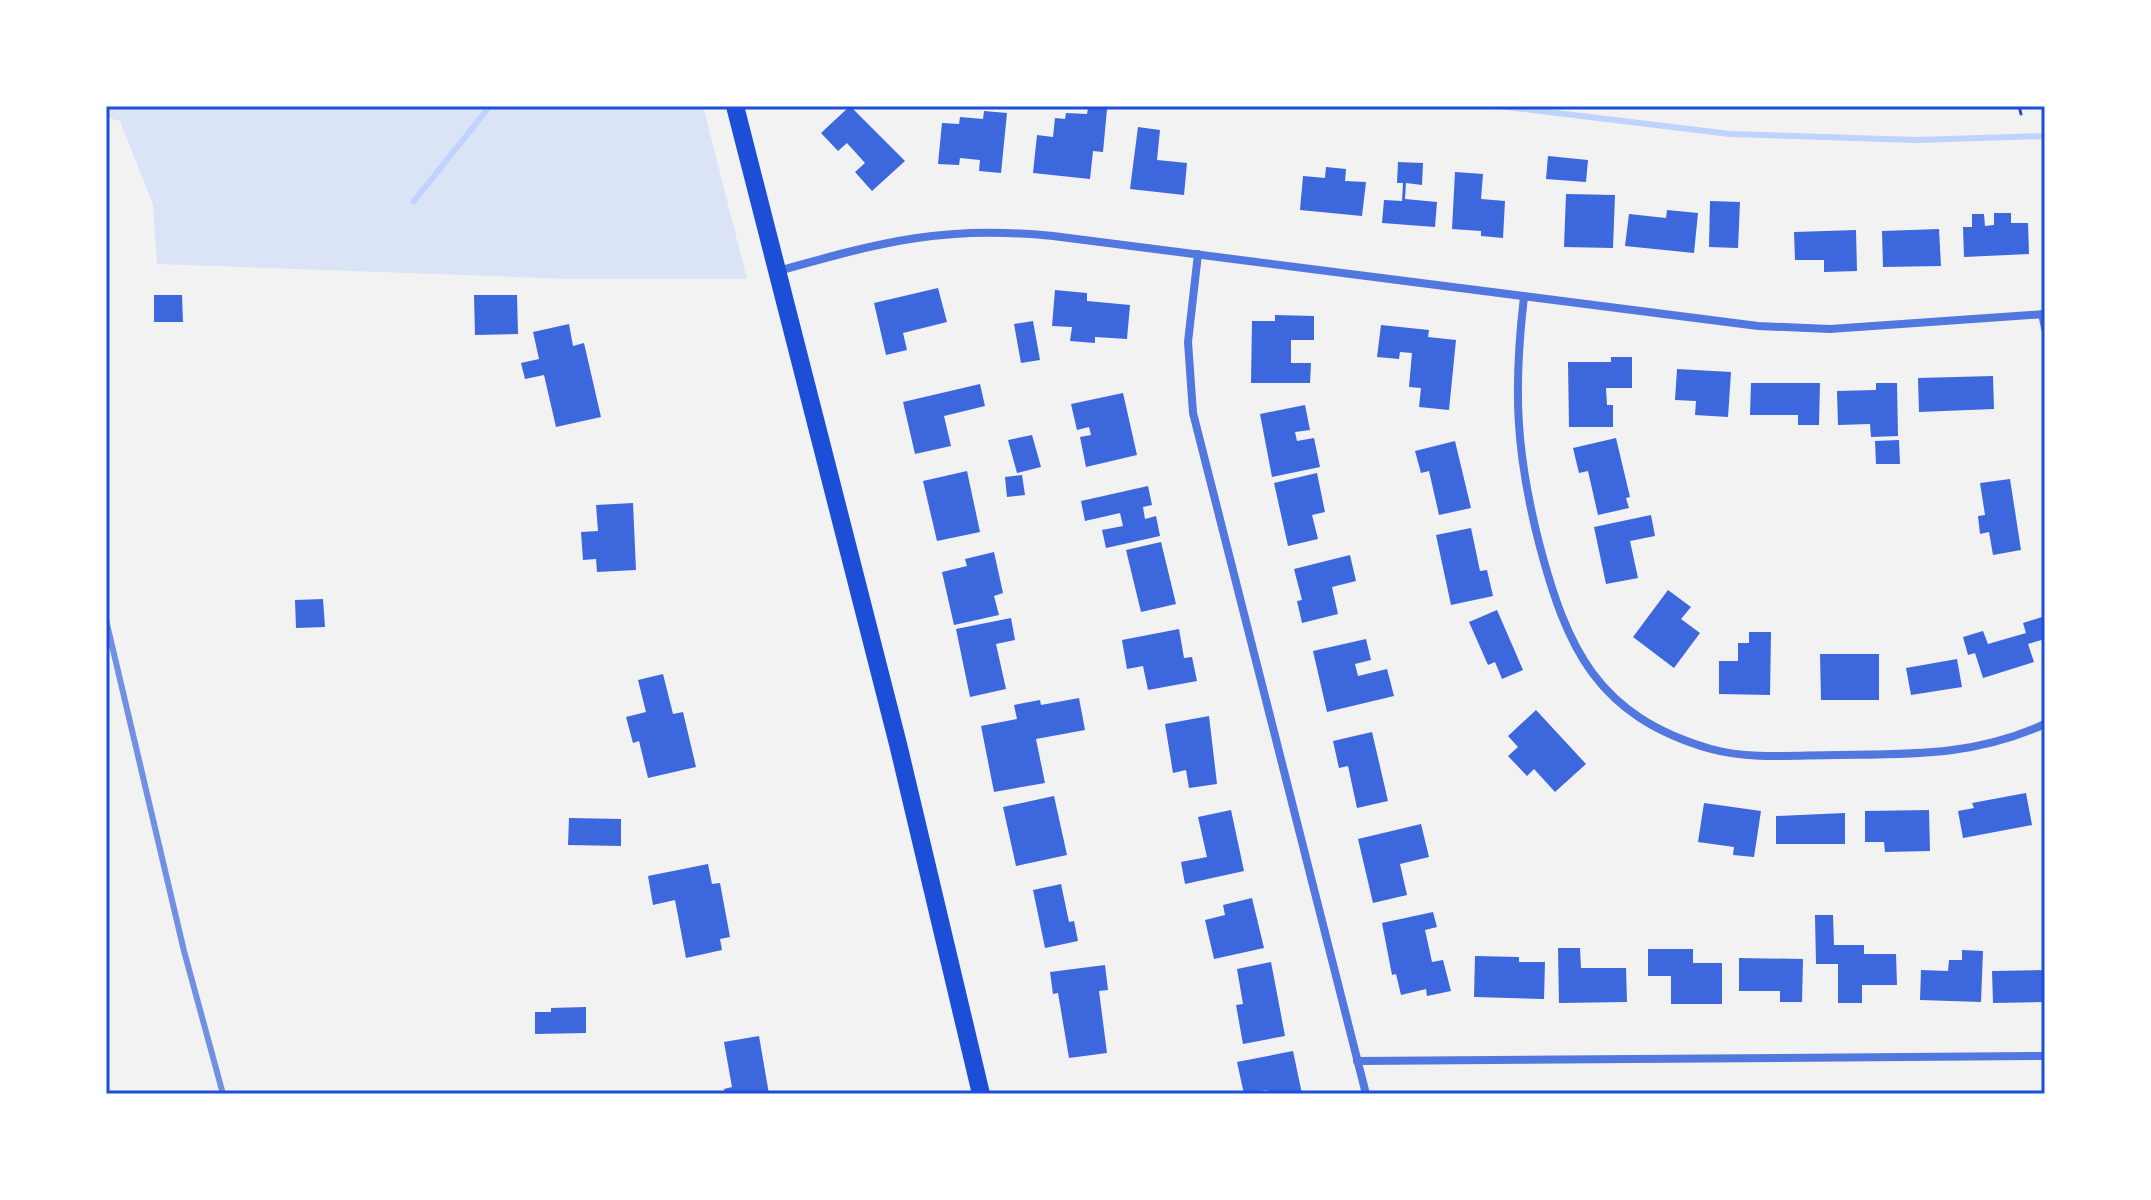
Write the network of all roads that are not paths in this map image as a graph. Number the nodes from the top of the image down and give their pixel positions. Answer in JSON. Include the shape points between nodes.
{"nodes":[{"id":1,"x":735,"y":106,"type":"edge"},
{"id":2,"x":1198,"y":254,"type":"junction"},
{"id":3,"x":778,"y":271,"type":"junction"},
{"id":4,"x":1524,"y":297,"type":"junction"},
{"id":5,"x":2044,"y":314,"type":"edge"},
{"id":6,"x":2045,"y":328,"type":"edge"},
{"id":7,"x":2045,"y":724,"type":"edge"},
{"id":8,"x":2045,"y":1056,"type":"edge"},
{"id":9,"x":1357,"y":1061,"type":"junction"},
{"id":10,"x":981,"y":1094,"type":"edge"},
{"id":11,"x":1366,"y":1094,"type":"edge"}],
"edges":[{"from":1,"to":3,"type":"main road"},
{"from":2,"to":3,"type":"street","via":[[976,230],[885,242]]},
{"from":2,"to":4,"type":"street"},
{"from":2,"to":9,"type":"street","via":[[1188,342],[1193,413]]},
{"from":3,"to":10,"type":"main road"},
{"from":4,"to":5,"type":"street","via":[[1792,328]]},
{"from":4,"to":7,"type":"street","via":[[1516,405],[1527,490],[1566,634],[1615,698],[1652,726],[1677,737],[1751,755],[1957,752]]},
{"from":5,"to":6,"type":"street"},
{"from":8,"to":9,"type":"street"},
{"from":9,"to":11,"type":"street"}]}
